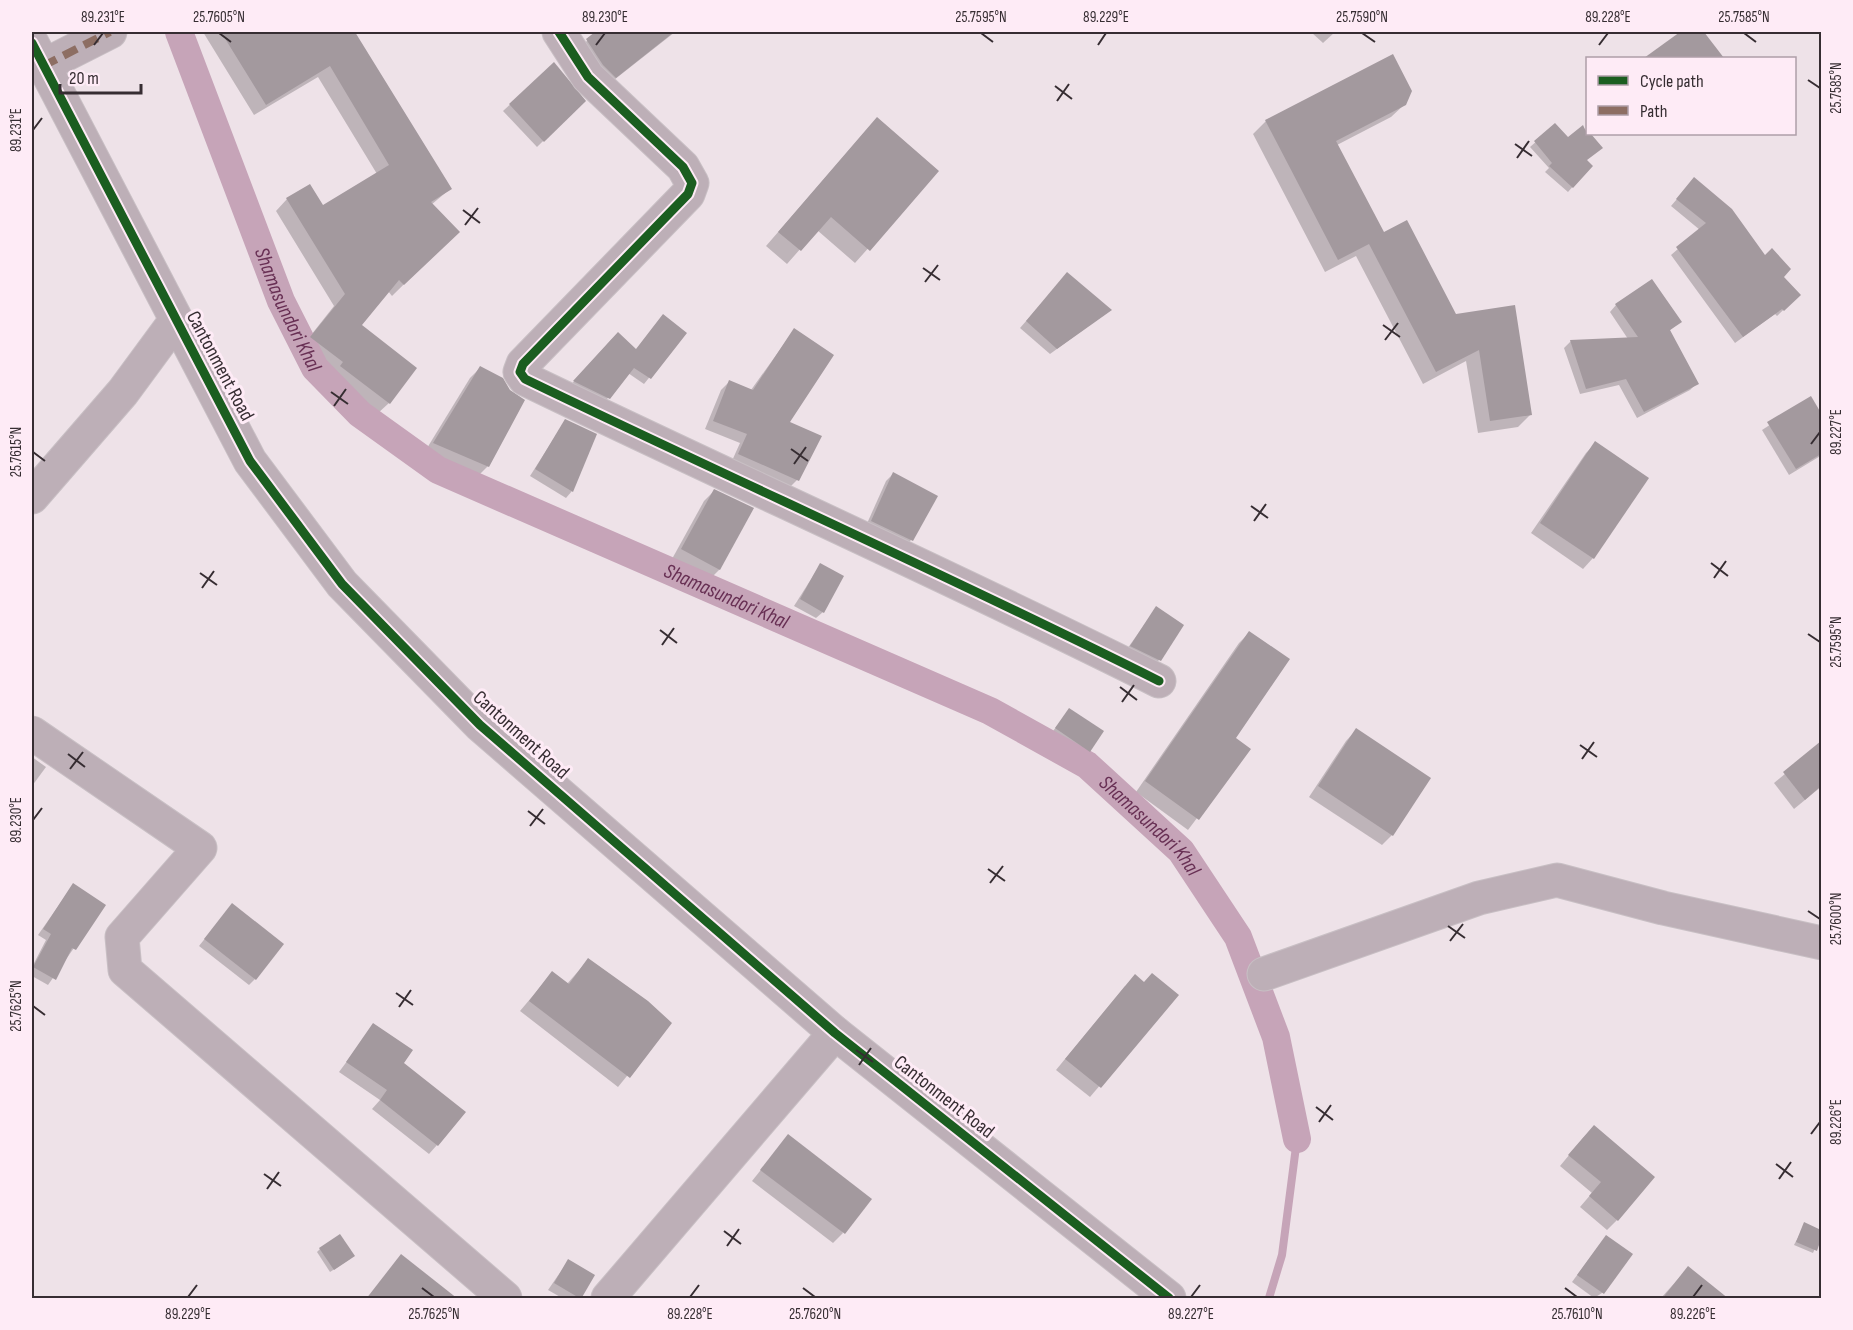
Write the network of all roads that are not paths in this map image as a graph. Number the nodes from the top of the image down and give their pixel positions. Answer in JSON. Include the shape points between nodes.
{"nodes":[{"id":1,"x":110,"y":32,"type":"edge"},
{"id":2,"x":559,"y":32,"type":"edge"},
{"id":3,"x":37,"y":54,"type":"edge"},
{"id":4,"x":176,"y":320,"type":"junction"},
{"id":5,"x":32,"y":497,"type":"edge"},
{"id":6,"x":1159,"y":681,"type":"dead end"},
{"id":7,"x":32,"y":733,"type":"edge"},
{"id":8,"x":1821,"y":943,"type":"edge"},
{"id":9,"x":1264,"y":974,"type":"dead end"},
{"id":10,"x":835,"y":1034,"type":"junction"},
{"id":11,"x":505,"y":1299,"type":"edge"},
{"id":12,"x":608,"y":1299,"type":"edge"},
{"id":13,"x":1169,"y":1299,"type":"edge"}],
"edges":[{"from":1,"to":3,"type":"street"},
{"from":2,"to":6,"type":"street","via":[[588,77],[683,167],[692,183],[688,194],[523,364],[520,372],[525,379],[1000,601]]},
{"from":3,"to":4,"type":"street","name":"Cantonment Road"},
{"from":4,"to":5,"type":"street","via":[[123,392]]},
{"from":4,"to":10,"type":"street","name":"Cantonment Road","via":[[249,461],[342,584],[480,725]]},
{"from":7,"to":11,"type":"street","via":[[200,848],[122,937],[125,970]]},
{"from":8,"to":9,"type":"street","via":[[1557,880],[1479,898]]},
{"from":10,"to":12,"type":"street"},
{"from":10,"to":13,"type":"street","name":"Cantonment Road"}]}
